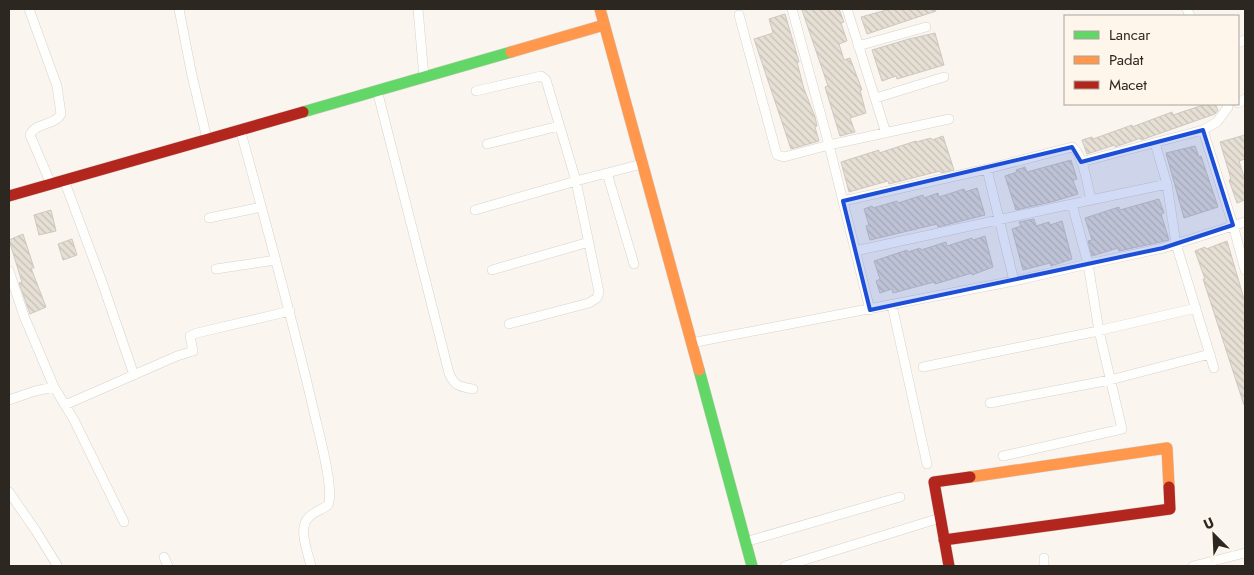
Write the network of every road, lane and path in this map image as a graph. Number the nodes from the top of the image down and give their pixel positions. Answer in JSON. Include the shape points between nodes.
{"nodes":[{"id":1,"x":29,"y":9,"type":"edge"},
{"id":2,"x":179,"y":9,"type":"edge"},
{"id":3,"x":418,"y":9,"type":"edge"},
{"id":4,"x":600,"y":9,"type":"edge"},
{"id":5,"x":792,"y":9,"type":"edge"},
{"id":6,"x":847,"y":9,"type":"edge"},
{"id":7,"x":739,"y":15,"type":"dead end"},
{"id":8,"x":926,"y":27,"type":"dead end"},
{"id":9,"x":607,"y":33,"type":"junction"},
{"id":10,"x":858,"y":46,"type":"junction"},
{"id":11,"x":424,"y":76,"type":"junction"},
{"id":12,"x":944,"y":77,"type":"dead end"},
{"id":13,"x":476,"y":91,"type":"dead end"},
{"id":14,"x":377,"y":94,"type":"junction"},
{"id":15,"x":876,"y":98,"type":"junction"},
{"id":16,"x":1231,"y":105,"type":"edge"},
{"id":17,"x":950,"y":119,"type":"dead end"},
{"id":18,"x":559,"y":126,"type":"junction"},
{"id":19,"x":1203,"y":130,"type":"junction"},
{"id":20,"x":241,"y":132,"type":"junction"},
{"id":21,"x":886,"y":133,"type":"junction"},
{"id":22,"x":207,"y":139,"type":"junction"},
{"id":23,"x":1155,"y":143,"type":"junction"},
{"id":24,"x":488,"y":144,"type":"dead end"},
{"id":25,"x":829,"y":145,"type":"junction"},
{"id":26,"x":1081,"y":162,"type":"junction"},
{"id":27,"x":642,"y":164,"type":"junction"},
{"id":28,"x":987,"y":169,"type":"junction"},
{"id":29,"x":607,"y":173,"type":"junction"},
{"id":30,"x":576,"y":181,"type":"junction"},
{"id":31,"x":65,"y":182,"type":"junction"},
{"id":32,"x":50,"y":184,"type":"junction"},
{"id":33,"x":1167,"y":184,"type":"junction"},
{"id":34,"x":9,"y":196,"type":"edge"},
{"id":35,"x":1091,"y":200,"type":"junction"},
{"id":36,"x":843,"y":201,"type":"junction"},
{"id":37,"x":1072,"y":204,"type":"junction"},
{"id":38,"x":261,"y":207,"type":"junction"},
{"id":39,"x":475,"y":210,"type":"dead end"},
{"id":40,"x":209,"y":218,"type":"dead end"},
{"id":41,"x":1000,"y":220,"type":"junction"},
{"id":42,"x":1245,"y":222,"type":"edge"},
{"id":43,"x":1233,"y":225,"type":"junction"},
{"id":44,"x":589,"y":242,"type":"junction"},
{"id":45,"x":1176,"y":244,"type":"junction"},
{"id":46,"x":855,"y":251,"type":"junction"},
{"id":47,"x":276,"y":260,"type":"junction"},
{"id":48,"x":634,"y":264,"type":"dead end"},
{"id":49,"x":1088,"y":264,"type":"junction"},
{"id":50,"x":216,"y":270,"type":"dead end"},
{"id":51,"x":492,"y":270,"type":"dead end"},
{"id":52,"x":1245,"y":270,"type":"edge"},
{"id":53,"x":9,"y":271,"type":"edge"},
{"id":54,"x":1014,"y":281,"type":"junction"},
{"id":55,"x":892,"y":305,"type":"junction"},
{"id":56,"x":1196,"y":308,"type":"junction"},
{"id":57,"x":870,"y":310,"type":"junction"},
{"id":58,"x":290,"y":311,"type":"junction"},
{"id":59,"x":509,"y":324,"type":"dead end"},
{"id":60,"x":1099,"y":331,"type":"junction"},
{"id":61,"x":691,"y":343,"type":"junction"},
{"id":62,"x":1210,"y":354,"type":"junction"},
{"id":63,"x":923,"y":366,"type":"dead end"},
{"id":64,"x":1214,"y":368,"type":"dead end"},
{"id":65,"x":134,"y":375,"type":"junction"},
{"id":66,"x":1110,"y":380,"type":"junction"},
{"id":67,"x":54,"y":387,"type":"junction"},
{"id":68,"x":473,"y":389,"type":"dead end"},
{"id":69,"x":9,"y":400,"type":"edge"},
{"id":70,"x":990,"y":403,"type":"dead end"},
{"id":71,"x":65,"y":405,"type":"junction"},
{"id":72,"x":1003,"y":456,"type":"dead end"},
{"id":73,"x":927,"y":464,"type":"dead end"},
{"id":74,"x":9,"y":492,"type":"edge"},
{"id":75,"x":900,"y":497,"type":"dead end"},
{"id":76,"x":940,"y":518,"type":"junction"},
{"id":77,"x":124,"y":522,"type":"dead end"},
{"id":78,"x":944,"y":540,"type":"junction"},
{"id":79,"x":745,"y":542,"type":"junction"},
{"id":80,"x":1245,"y":553,"type":"edge"},
{"id":81,"x":164,"y":557,"type":"dead end"},
{"id":82,"x":57,"y":565,"type":"edge"},
{"id":83,"x":168,"y":566,"type":"edge"},
{"id":84,"x":311,"y":566,"type":"edge"},
{"id":85,"x":752,"y":566,"type":"edge"},
{"id":86,"x":784,"y":566,"type":"edge"},
{"id":87,"x":949,"y":566,"type":"edge"},
{"id":88,"x":1193,"y":566,"type":"edge"}],
"edges":[{"from":1,"to":32,"type":"street","via":[[57,86],[61,114],[56,120],[34,128],[30,135]]},
{"from":2,"to":22,"type":"street"},
{"from":3,"to":11,"type":"street"},
{"from":4,"to":9,"type":"street"},
{"from":5,"to":25,"type":"street"},
{"from":6,"to":10,"type":"street"},
{"from":7,"to":25,"type":"street","via":[[775,153],[784,157]]},
{"from":8,"to":10,"type":"street"},
{"from":9,"to":11,"type":"street"},
{"from":9,"to":27,"type":"street"},
{"from":10,"to":15,"type":"street"},
{"from":11,"to":14,"type":"street"},
{"from":12,"to":15,"type":"street"},
{"from":13,"to":18,"type":"street","via":[[541,76],[546,80]]},
{"from":14,"to":20,"type":"street"},
{"from":14,"to":68,"type":"street","via":[[449,373],[458,386]]},
{"from":15,"to":21,"type":"street"},
{"from":16,"to":19,"type":"street","via":[[1217,122]]},
{"from":17,"to":21,"type":"street"},
{"from":18,"to":24,"type":"street"},
{"from":18,"to":30,"type":"street"},
{"from":19,"to":23,"type":"street"},
{"from":19,"to":43,"type":"street"},
{"from":20,"to":22,"type":"street"},
{"from":20,"to":38,"type":"street"},
{"from":21,"to":25,"type":"street"},
{"from":22,"to":31,"type":"street"},
{"from":23,"to":26,"type":"street"},
{"from":23,"to":33,"type":"street"},
{"from":25,"to":36,"type":"street"},
{"from":26,"to":28,"type":"street","via":[[1072,148]]},
{"from":26,"to":35,"type":"street"},
{"from":27,"to":29,"type":"street"},
{"from":27,"to":61,"type":"street"},
{"from":28,"to":36,"type":"street"},
{"from":28,"to":41,"type":"street"},
{"from":29,"to":30,"type":"street"},
{"from":29,"to":48,"type":"street"},
{"from":30,"to":39,"type":"street"},
{"from":30,"to":44,"type":"street"},
{"from":31,"to":32,"type":"street"},
{"from":31,"to":65,"type":"street"},
{"from":32,"to":34,"type":"street"},
{"from":33,"to":35,"type":"street"},
{"from":33,"to":45,"type":"street"},
{"from":35,"to":37,"type":"street"},
{"from":36,"to":46,"type":"street"},
{"from":37,"to":41,"type":"street"},
{"from":37,"to":49,"type":"street"},
{"from":38,"to":40,"type":"street"},
{"from":38,"to":47,"type":"street"},
{"from":41,"to":46,"type":"street"},
{"from":41,"to":54,"type":"street"},
{"from":42,"to":43,"type":"street"},
{"from":43,"to":45,"type":"street"},
{"from":43,"to":52,"type":"street"},
{"from":44,"to":51,"type":"street"},
{"from":44,"to":59,"type":"street","via":[[599,292],[597,298],[589,303]]},
{"from":45,"to":49,"type":"street"},
{"from":45,"to":56,"type":"street"},
{"from":46,"to":57,"type":"street"},
{"from":47,"to":50,"type":"street"},
{"from":47,"to":58,"type":"street"},
{"from":49,"to":54,"type":"street"},
{"from":49,"to":60,"type":"street"},
{"from":53,"to":67,"type":"street"},
{"from":54,"to":55,"type":"street"},
{"from":55,"to":57,"type":"street"},
{"from":55,"to":73,"type":"street"},
{"from":56,"to":60,"type":"street"},
{"from":56,"to":62,"type":"street"},
{"from":57,"to":61,"type":"street"},
{"from":58,"to":65,"type":"street","via":[[197,333],[190,336],[193,351]]},
{"from":58,"to":84,"type":"street","via":[[330,491],[328,505],[304,524]]},
{"from":60,"to":63,"type":"street"},
{"from":60,"to":66,"type":"street"},
{"from":61,"to":79,"type":"street"},
{"from":62,"to":64,"type":"street"},
{"from":62,"to":66,"type":"street"},
{"from":65,"to":71,"type":"street"},
{"from":66,"to":70,"type":"street"},
{"from":66,"to":72,"type":"street","via":[[1122,429]]},
{"from":67,"to":69,"type":"street"},
{"from":67,"to":71,"type":"street"},
{"from":71,"to":77,"type":"street"},
{"from":74,"to":82,"type":"street"},
{"from":75,"to":79,"type":"street"},
{"from":76,"to":78,"type":"street"},
{"from":76,"to":78,"type":"street","via":[[934,482],[1167,448],[1170,509]]},
{"from":76,"to":86,"type":"street"},
{"from":78,"to":87,"type":"street"},
{"from":79,"to":85,"type":"street"},
{"from":80,"to":88,"type":"street"},
{"from":81,"to":83,"type":"street"}]}
